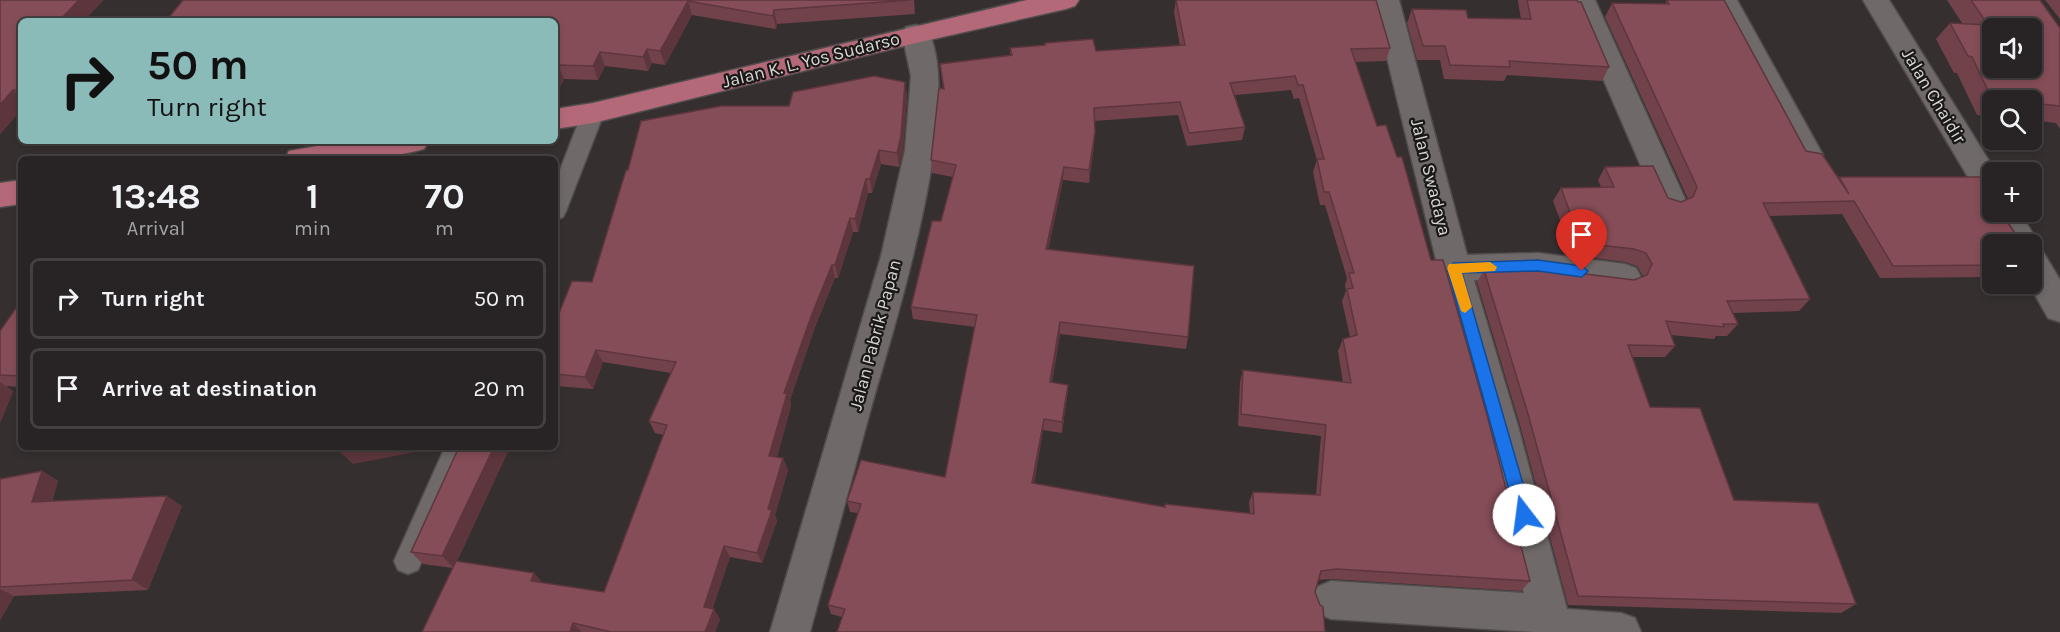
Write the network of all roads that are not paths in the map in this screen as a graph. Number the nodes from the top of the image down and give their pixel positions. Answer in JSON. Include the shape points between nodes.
{"nodes":[{"id":1,"x":1066,"y":0,"type":"edge"},
{"id":2,"x":1386,"y":0,"type":"edge"},
{"id":3,"x":1582,"y":0,"type":"edge"},
{"id":4,"x":1724,"y":0,"type":"edge"},
{"id":5,"x":1876,"y":0,"type":"edge"},
{"id":6,"x":916,"y":34,"type":"junction"},
{"id":7,"x":593,"y":113,"type":"junction"},
{"id":8,"x":558,"y":119,"type":"edge"},
{"id":9,"x":397,"y":144,"type":"edge"},
{"id":10,"x":1809,"y":155,"type":"edge"},
{"id":11,"x":327,"y":156,"type":"edge"},
{"id":12,"x":1982,"y":175,"type":"edge"},
{"id":13,"x":558,"y":189,"type":"edge"},
{"id":14,"x":1671,"y":201,"type":"edge"},
{"id":15,"x":1454,"y":268,"type":"junction"},
{"id":16,"x":1625,"y":277,"type":"edge"},
{"id":17,"x":2042,"y":278,"type":"edge"},
{"id":18,"x":2060,"y":309,"type":"edge"},
{"id":19,"x":457,"y":450,"type":"edge"},
{"id":20,"x":408,"y":561,"type":"dead end"},
{"id":21,"x":1330,"y":600,"type":"dead end"},
{"id":22,"x":1552,"y":624,"type":"edge"},
{"id":23,"x":790,"y":632,"type":"edge"},
{"id":24,"x":1621,"y":632,"type":"edge"}],
"edges":[{"from":1,"to":6,"type":"highway","name":"Jalan K. L. Yos Sudarso"},
{"from":2,"to":15,"type":"street","name":"Jalan Swadaya"},
{"from":3,"to":14,"type":"street"},
{"from":4,"to":10,"type":"street"},
{"from":5,"to":12,"type":"street","name":"Jalan Chaidir"},
{"from":6,"to":7,"type":"highway","name":"Jalan K. L. Yos Sudarso"},
{"from":6,"to":23,"type":"street","name":"Jalan Pabrik Papan","via":[[925,76],[920,150],[891,277]]},
{"from":7,"to":8,"type":"highway","name":"Jalan K. L. Yos Sudarso"},
{"from":7,"to":13,"type":"lane"},
{"from":9,"to":11,"type":"highway"},
{"from":15,"to":16,"type":"street","via":[[1538,266]]},
{"from":15,"to":22,"type":"street","name":"Jalan Swadaya"},
{"from":17,"to":18,"type":"street"},
{"from":19,"to":20,"type":"lane"},
{"from":21,"to":22,"type":"street"},
{"from":22,"to":24,"type":"street"}]}
